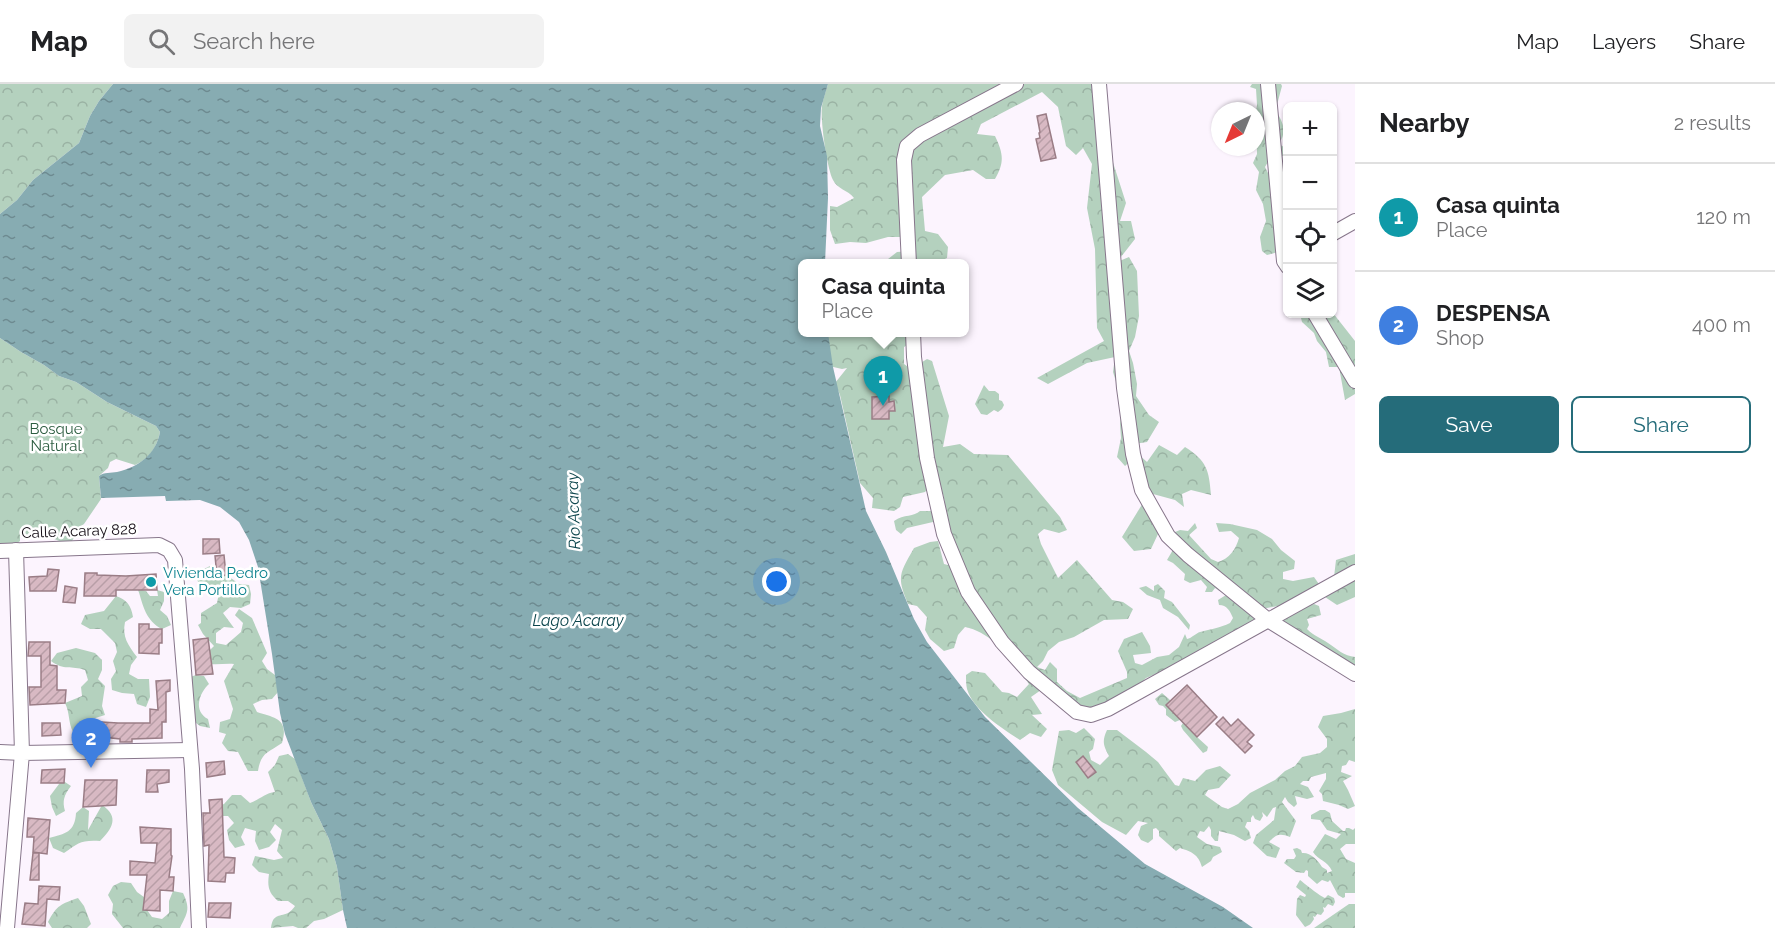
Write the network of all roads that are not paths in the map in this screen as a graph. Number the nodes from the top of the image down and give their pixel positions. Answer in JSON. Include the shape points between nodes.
{"nodes":[{"id":1,"x":1016,"y":84,"type":"edge"},
{"id":2,"x":1099,"y":84,"type":"edge"},
{"id":3,"x":1268,"y":84,"type":"edge"},
{"id":4,"x":1355,"y":221,"type":"edge"},
{"id":5,"x":1337,"y":231,"type":"edge"},
{"id":6,"x":1283,"y":232,"type":"edge"},
{"id":7,"x":909,"y":259,"type":"edge"},
{"id":8,"x":1317,"y":318,"type":"edge"},
{"id":9,"x":913,"y":337,"type":"edge"},
{"id":10,"x":1355,"y":381,"type":"edge"},
{"id":11,"x":16,"y":550,"type":"junction"},
{"id":12,"x":0,"y":551,"type":"edge"},
{"id":13,"x":1355,"y":572,"type":"edge"},
{"id":14,"x":1268,"y":620,"type":"junction"},
{"id":15,"x":1355,"y":674,"type":"edge"},
{"id":16,"x":190,"y":750,"type":"junction"},
{"id":17,"x":0,"y":752,"type":"edge"},
{"id":18,"x":22,"y":753,"type":"junction"},
{"id":19,"x":7,"y":928,"type":"edge"},
{"id":20,"x":199,"y":928,"type":"edge"}],
"edges":[{"from":1,"to":7,"type":"street","via":[[920,135],[907,146],[904,160]]},
{"from":2,"to":14,"type":"street","via":[[1124,388],[1142,490],[1168,536]]},
{"from":3,"to":6,"type":"street"},
{"from":4,"to":5,"type":"street"},
{"from":8,"to":10,"type":"street"},
{"from":9,"to":14,"type":"street","via":[[927,458],[944,534],[968,592],[1002,642],[1029,672],[1077,712],[1091,715],[1108,709]]},
{"from":11,"to":12,"type":"street","name":"Calle Acaray 828"},
{"from":11,"to":16,"type":"street","name":"Calle Acaray 828","via":[[159,545],[169,550],[175,560]]},
{"from":11,"to":18,"type":"street"},
{"from":13,"to":14,"type":"street"},
{"from":14,"to":15,"type":"street"},
{"from":16,"to":18,"type":"street"},
{"from":16,"to":20,"type":"street"},
{"from":17,"to":18,"type":"street"},
{"from":18,"to":19,"type":"street"}]}
